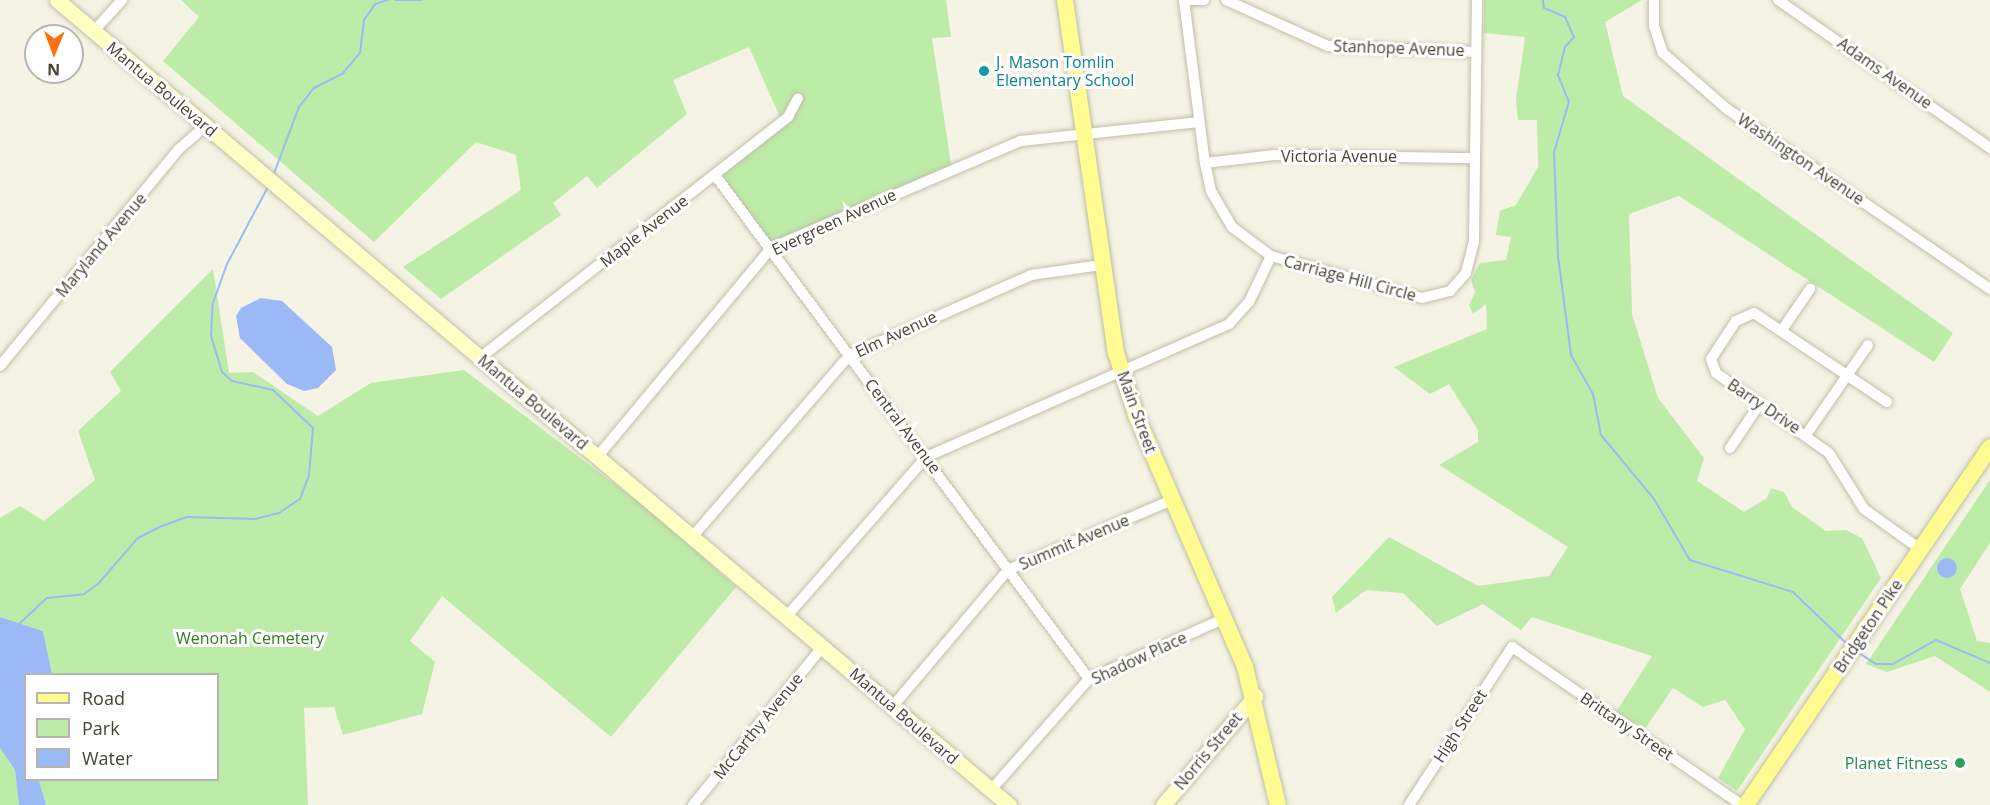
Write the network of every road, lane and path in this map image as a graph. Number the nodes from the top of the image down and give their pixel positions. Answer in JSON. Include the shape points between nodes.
{"nodes":[{"id":1,"x":57,"y":0,"type":"edge"},
{"id":2,"x":122,"y":0,"type":"edge"},
{"id":3,"x":1065,"y":0,"type":"edge"},
{"id":4,"x":1184,"y":0,"type":"edge"},
{"id":5,"x":1204,"y":0,"type":"edge"},
{"id":6,"x":1226,"y":0,"type":"edge"},
{"id":7,"x":1477,"y":0,"type":"edge"},
{"id":8,"x":1654,"y":0,"type":"edge"},
{"id":9,"x":1778,"y":0,"type":"edge"},
{"id":10,"x":94,"y":31,"type":"junction"},
{"id":11,"x":1476,"y":51,"type":"junction"},
{"id":12,"x":798,"y":98,"type":"dead end"},
{"id":13,"x":1199,"y":122,"type":"junction"},
{"id":14,"x":205,"y":126,"type":"junction"},
{"id":15,"x":1083,"y":133,"type":"junction"},
{"id":16,"x":1990,"y":148,"type":"edge"},
{"id":17,"x":1473,"y":158,"type":"junction"},
{"id":18,"x":1205,"y":163,"type":"junction"},
{"id":19,"x":715,"y":175,"type":"junction"},
{"id":20,"x":771,"y":248,"type":"junction"},
{"id":21,"x":1271,"y":256,"type":"junction"},
{"id":22,"x":1101,"y":265,"type":"junction"},
{"id":23,"x":1810,"y":289,"type":"dead end"},
{"id":24,"x":1990,"y":289,"type":"edge"},
{"id":25,"x":1782,"y":330,"type":"junction"},
{"id":26,"x":1868,"y":345,"type":"dead end"},
{"id":27,"x":850,"y":354,"type":"junction"},
{"id":28,"x":481,"y":357,"type":"junction"},
{"id":29,"x":0,"y":366,"type":"edge"},
{"id":30,"x":1122,"y":371,"type":"junction"},
{"id":31,"x":1846,"y":375,"type":"junction"},
{"id":32,"x":1887,"y":402,"type":"dead end"},
{"id":33,"x":1759,"y":405,"type":"junction"},
{"id":34,"x":1806,"y":435,"type":"junction"},
{"id":35,"x":1990,"y":447,"type":"edge"},
{"id":36,"x":1730,"y":448,"type":"dead end"},
{"id":37,"x":598,"y":456,"type":"junction"},
{"id":38,"x":926,"y":457,"type":"junction"},
{"id":39,"x":1172,"y":500,"type":"junction"},
{"id":40,"x":693,"y":536,"type":"junction"},
{"id":41,"x":1920,"y":549,"type":"junction"},
{"id":42,"x":1008,"y":570,"type":"junction"},
{"id":43,"x":791,"y":611,"type":"junction"},
{"id":44,"x":1223,"y":619,"type":"junction"},
{"id":45,"x":823,"y":646,"type":"junction"},
{"id":46,"x":1512,"y":647,"type":"joint"},
{"id":47,"x":1089,"y":679,"type":"junction"},
{"id":48,"x":1255,"y":696,"type":"junction"},
{"id":49,"x":893,"y":706,"type":"junction"},
{"id":50,"x":991,"y":790,"type":"junction"},
{"id":51,"x":693,"y":805,"type":"edge"},
{"id":52,"x":1009,"y":805,"type":"edge"},
{"id":53,"x":1162,"y":805,"type":"edge"},
{"id":54,"x":1278,"y":805,"type":"edge"},
{"id":55,"x":1409,"y":805,"type":"edge"},
{"id":56,"x":1744,"y":805,"type":"edge"}],
"edges":[{"from":1,"to":10,"type":"main road","name":"Mantua Boulevard"},
{"from":2,"to":10,"type":"street"},
{"from":3,"to":15,"type":"main road","name":"Main Street"},
{"from":4,"to":5,"type":"street"},
{"from":4,"to":13,"type":"street","name":"Carriage Hill Circle"},
{"from":6,"to":11,"type":"street","name":"Stanhope Avenue","via":[[1328,46]]},
{"from":7,"to":11,"type":"street","name":"Carriage Hill Circle"},
{"from":8,"to":24,"type":"street","name":"Washington Avenue","via":[[1654,26],[1663,53],[1727,109]]},
{"from":9,"to":16,"type":"street","name":"Adams Avenue"},
{"from":10,"to":14,"type":"main road","name":"Mantua Boulevard"},
{"from":11,"to":17,"type":"street","name":"Carriage Hill Circle"},
{"from":12,"to":19,"type":"street","name":"Maple Avenue","via":[[788,117]]},
{"from":13,"to":15,"type":"street","name":"Evergreen Avenue"},
{"from":13,"to":18,"type":"street","name":"Carriage Hill Circle"},
{"from":14,"to":28,"type":"main road","name":"Mantua Boulevard"},
{"from":14,"to":29,"type":"street","name":"Maryland Avenue"},
{"from":15,"to":20,"type":"street","name":"Evergreen Avenue","via":[[1008,146]]},
{"from":15,"to":22,"type":"main road","name":"Main Street"},
{"from":17,"to":18,"type":"street","name":"Victoria Avenue","via":[[1275,156]]},
{"from":17,"to":21,"type":"street","name":"Carriage Hill Circle","via":[[1474,242],[1466,273],[1450,291],[1422,298],[1399,294]]},
{"from":18,"to":21,"type":"street","name":"Carriage Hill Circle","via":[[1211,191],[1232,226]]},
{"from":19,"to":20,"type":"street","name":"Central Avenue"},
{"from":19,"to":28,"type":"street","name":"Maple Avenue"},
{"from":20,"to":27,"type":"street","name":"Central Avenue"},
{"from":20,"to":37,"type":"street","name":"Evergreen Avenue"},
{"from":21,"to":30,"type":"street","via":[[1249,302],[1229,324]]},
{"from":22,"to":27,"type":"street","name":"Elm Avenue","via":[[1031,275]]},
{"from":22,"to":30,"type":"main road","name":"Main Street"},
{"from":23,"to":25,"type":"street"},
{"from":25,"to":31,"type":"street","name":"Barry Drive"},
{"from":25,"to":33,"type":"street","name":"Barry Drive","via":[[1745,313],[1711,359],[1716,373]]},
{"from":26,"to":31,"type":"street"},
{"from":27,"to":38,"type":"street","name":"Central Avenue"},
{"from":27,"to":40,"type":"street","name":"Elm Avenue"},
{"from":28,"to":37,"type":"main road","name":"Mantua Boulevard"},
{"from":30,"to":38,"type":"street"},
{"from":30,"to":39,"type":"main road","name":"Main Street"},
{"from":31,"to":32,"type":"street","name":"Barry Drive"},
{"from":31,"to":34,"type":"street"},
{"from":33,"to":34,"type":"street","name":"Barry Drive"},
{"from":33,"to":36,"type":"street"},
{"from":34,"to":41,"type":"street","name":"Barry Drive","via":[[1838,464],[1864,509]]},
{"from":35,"to":41,"type":"main road","name":"Bridgeton Pike"},
{"from":37,"to":40,"type":"main road","name":"Mantua Boulevard"},
{"from":38,"to":42,"type":"street","name":"Central Avenue"},
{"from":38,"to":43,"type":"street"},
{"from":39,"to":42,"type":"street","name":"Summit Avenue"},
{"from":39,"to":44,"type":"main road","name":"Main Street"},
{"from":40,"to":43,"type":"main road","name":"Mantua Boulevard"},
{"from":41,"to":56,"type":"main road","name":"Bridgeton Pike"},
{"from":42,"to":47,"type":"street","name":"Central Avenue"},
{"from":42,"to":49,"type":"street","name":"Summit Avenue"},
{"from":43,"to":45,"type":"main road","name":"Mantua Boulevard"},
{"from":44,"to":47,"type":"street","name":"Shadow Place"},
{"from":44,"to":48,"type":"main road","name":"Main Street"},
{"from":45,"to":49,"type":"main road","name":"Mantua Boulevard"},
{"from":45,"to":51,"type":"street","name":"McCarthy Avenue"},
{"from":46,"to":55,"type":"street","name":"High Street"},
{"from":46,"to":56,"type":"street","name":"Brittany Street"},
{"from":47,"to":50,"type":"street","name":"Shadow Place"},
{"from":48,"to":53,"type":"main road","name":"Norris Street"},
{"from":48,"to":54,"type":"main road","name":"Main Street"},
{"from":49,"to":50,"type":"main road","name":"Mantua Boulevard"},
{"from":50,"to":52,"type":"main road","name":"Mantua Boulevard"}]}
